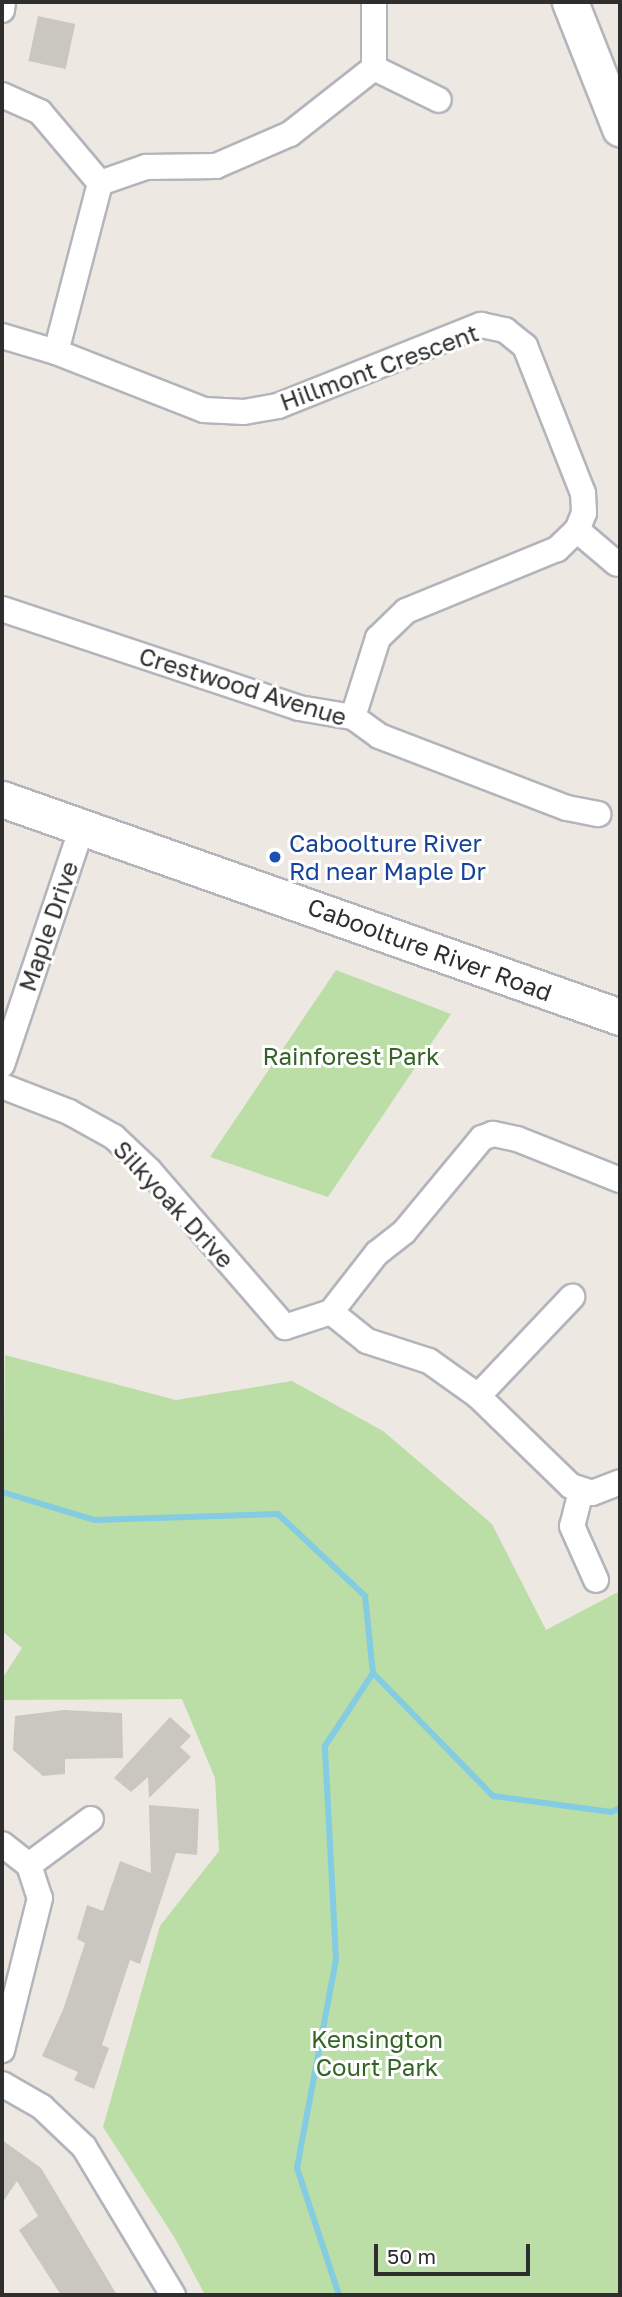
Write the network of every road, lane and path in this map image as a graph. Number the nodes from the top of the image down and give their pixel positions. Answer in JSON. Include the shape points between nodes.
{"nodes":[{"id":1,"x":3,"y":2,"type":"edge"},
{"id":2,"x":374,"y":2,"type":"edge"},
{"id":3,"x":2,"y":10,"type":"edge"},
{"id":4,"x":575,"y":15,"type":"edge"},
{"id":5,"x":374,"y":68,"type":"junction"},
{"id":6,"x":620,"y":89,"type":"edge"},
{"id":7,"x":2,"y":95,"type":"edge"},
{"id":8,"x":439,"y":100,"type":"dead end"},
{"id":9,"x":620,"y":128,"type":"edge"},
{"id":10,"x":100,"y":183,"type":"junction"},
{"id":11,"x":2,"y":336,"type":"edge"},
{"id":12,"x":56,"y":352,"type":"junction"},
{"id":13,"x":577,"y":530,"type":"junction"},
{"id":14,"x":617,"y":564,"type":"dead end"},
{"id":15,"x":2,"y":609,"type":"edge"},
{"id":16,"x":353,"y":717,"type":"junction"},
{"id":17,"x":2,"y":799,"type":"edge"},
{"id":18,"x":598,"y":814,"type":"dead end"},
{"id":19,"x":82,"y":827,"type":"junction"},
{"id":20,"x":620,"y":989,"type":"edge"},
{"id":21,"x":556,"y":993,"type":"junction"},
{"id":22,"x":620,"y":1017,"type":"edge"},
{"id":23,"x":2,"y":1065,"type":"edge"},
{"id":24,"x":2,"y":1086,"type":"edge"},
{"id":25,"x":620,"y":1180,"type":"edge"},
{"id":26,"x":572,"y":1297,"type":"dead end"},
{"id":27,"x":331,"y":1312,"type":"junction"},
{"id":28,"x":478,"y":1396,"type":"junction"},
{"id":29,"x":620,"y":1482,"type":"edge"},
{"id":30,"x":581,"y":1491,"type":"junction"},
{"id":31,"x":596,"y":1580,"type":"dead end"},
{"id":32,"x":91,"y":1819,"type":"dead end"},
{"id":33,"x":2,"y":1844,"type":"edge"},
{"id":34,"x":29,"y":1866,"type":"junction"},
{"id":35,"x":2,"y":2050,"type":"edge"},
{"id":36,"x":2,"y":2084,"type":"edge"},
{"id":37,"x":173,"y":2295,"type":"edge"}],
"edges":[{"from":1,"to":3,"type":"street"},
{"from":2,"to":5,"type":"street"},
{"from":4,"to":6,"type":"main road"},
{"from":4,"to":9,"type":"main road"},
{"from":5,"to":8,"type":"street"},
{"from":5,"to":10,"type":"street","via":[[290,134],[216,166],[146,167]]},
{"from":7,"to":10,"type":"street","via":[[40,112]]},
{"from":10,"to":12,"type":"street"},
{"from":11,"to":12,"type":"street","name":"Hillmont Crescent"},
{"from":12,"to":13,"type":"street","name":"Hillmont Crescent","via":[[204,410],[244,412],[278,406],[481,325],[505,330],[525,346],[583,492],[584,513]]},
{"from":13,"to":14,"type":"street"},
{"from":13,"to":16,"type":"street","via":[[557,549],[406,611],[378,638]]},
{"from":15,"to":16,"type":"street","name":"Crestwood Avenue","via":[[299,708]]},
{"from":16,"to":18,"type":"street","name":"Crestwood Avenue","via":[[379,736],[566,808]]},
{"from":17,"to":19,"type":"main road","name":"Caboolture River Road"},
{"from":19,"to":21,"type":"main road","name":"Caboolture River Road"},
{"from":19,"to":23,"type":"street","name":"Maple Drive"},
{"from":20,"to":21,"type":"main road"},
{"from":21,"to":22,"type":"main road","name":"Caboolture River Road"},
{"from":24,"to":27,"type":"street","name":"Silkyoak Drive","via":[[69,1112],[114,1138],[149,1170],[285,1327]]},
{"from":25,"to":27,"type":"street","via":[[517,1139],[493,1134],[482,1138],[404,1232],[377,1253]]},
{"from":26,"to":28,"type":"street"},
{"from":27,"to":28,"type":"street","via":[[367,1341],[415,1353]]},
{"from":28,"to":30,"type":"street"},
{"from":29,"to":30,"type":"street","via":[[599,1492]]},
{"from":30,"to":31,"type":"street","via":[[572,1526]]},
{"from":32,"to":34,"type":"street"},
{"from":33,"to":34,"type":"street"},
{"from":34,"to":35,"type":"street","via":[[40,1898],[39,1915]]},
{"from":36,"to":37,"type":"street","via":[[43,2107],[84,2147]]}]}
